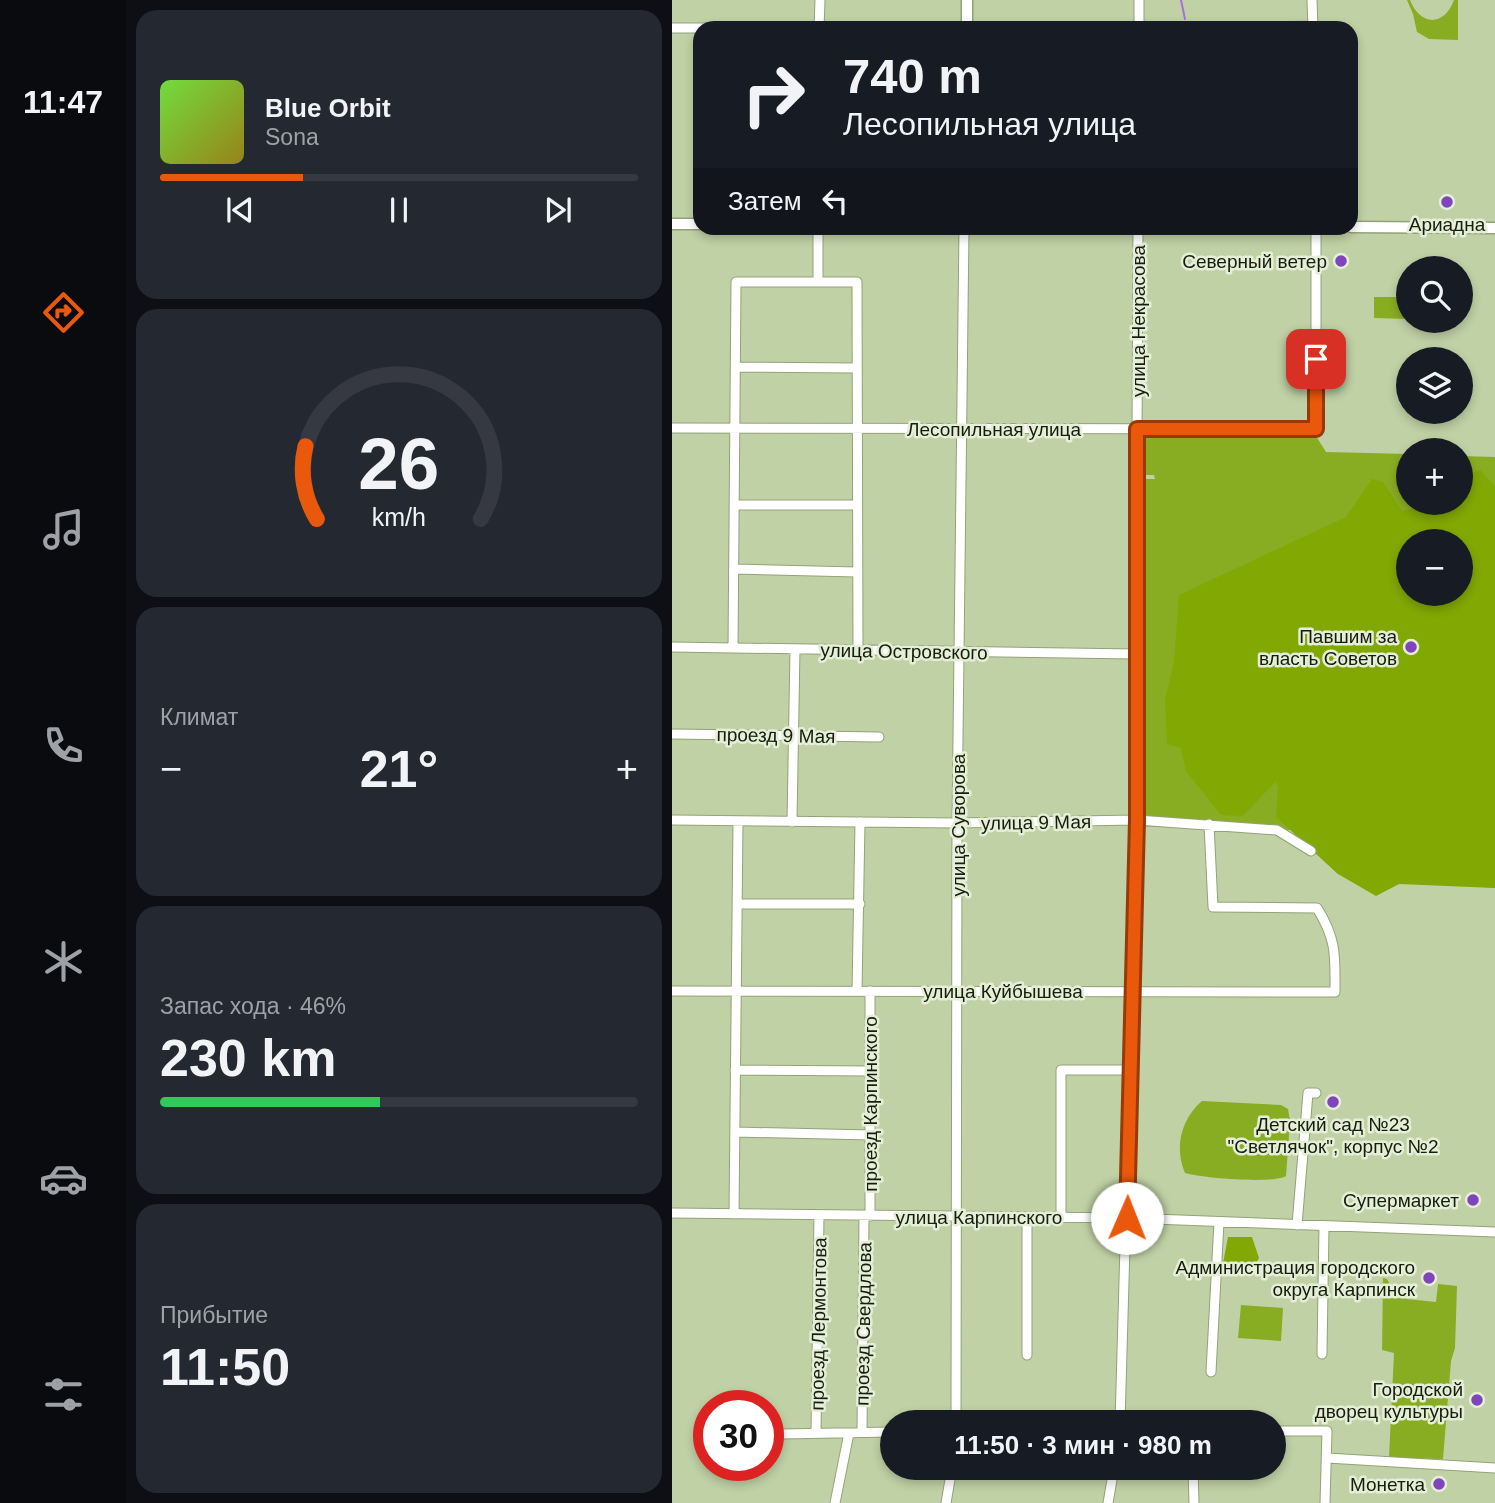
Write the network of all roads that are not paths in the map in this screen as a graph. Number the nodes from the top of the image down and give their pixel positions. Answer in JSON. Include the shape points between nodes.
{"nodes":[{"id":1,"x":820,"y":0,"type":"edge"},
{"id":2,"x":967,"y":0,"type":"edge"},
{"id":3,"x":1139,"y":0,"type":"edge"},
{"id":4,"x":1312,"y":0,"type":"edge"},
{"id":5,"x":819,"y":21,"type":"edge"},
{"id":6,"x":967,"y":21,"type":"edge"},
{"id":7,"x":1139,"y":21,"type":"edge"},
{"id":8,"x":1313,"y":21,"type":"edge"},
{"id":9,"x":672,"y":28,"type":"edge"},
{"id":10,"x":693,"y":28,"type":"edge"},
{"id":11,"x":672,"y":224,"type":"edge"},
{"id":12,"x":693,"y":224,"type":"edge"},
{"id":13,"x":1358,"y":227,"type":"edge"},
{"id":14,"x":1495,"y":228,"type":"edge"},
{"id":15,"x":818,"y":235,"type":"edge"},
{"id":16,"x":964,"y":235,"type":"edge"},
{"id":17,"x":1138,"y":235,"type":"edge"},
{"id":18,"x":1316,"y":235,"type":"edge"},
{"id":19,"x":818,"y":282,"type":"junction"},
{"id":20,"x":736,"y":367,"type":"junction"},
{"id":21,"x":856,"y":368,"type":"junction"},
{"id":22,"x":672,"y":428,"type":"edge"},
{"id":23,"x":736,"y":428,"type":"junction"},
{"id":24,"x":856,"y":428,"type":"junction"},
{"id":25,"x":961,"y":429,"type":"junction"},
{"id":26,"x":1137,"y":429,"type":"junction"},
{"id":27,"x":735,"y":505,"type":"junction"},
{"id":28,"x":857,"y":505,"type":"junction"},
{"id":29,"x":734,"y":569,"type":"junction"},
{"id":30,"x":857,"y":572,"type":"junction"},
{"id":31,"x":672,"y":648,"type":"edge"},
{"id":32,"x":733,"y":648,"type":"junction"},
{"id":33,"x":795,"y":649,"type":"junction"},
{"id":34,"x":858,"y":650,"type":"junction"},
{"id":35,"x":960,"y":651,"type":"junction"},
{"id":36,"x":1136,"y":654,"type":"junction"},
{"id":37,"x":672,"y":734,"type":"edge"},
{"id":38,"x":794,"y":736,"type":"junction"},
{"id":39,"x":879,"y":737,"type":"dead end"},
{"id":40,"x":672,"y":820,"type":"edge"},
{"id":41,"x":1137,"y":820,"type":"junction"},
{"id":42,"x":737,"y":821,"type":"junction"},
{"id":43,"x":792,"y":822,"type":"junction"},
{"id":44,"x":860,"y":822,"type":"junction"},
{"id":45,"x":957,"y":823,"type":"junction"},
{"id":46,"x":1209,"y":824,"type":"junction"},
{"id":47,"x":1311,"y":851,"type":"dead end"},
{"id":48,"x":737,"y":904,"type":"junction"},
{"id":49,"x":860,"y":904,"type":"junction"},
{"id":50,"x":672,"y":990,"type":"edge"},
{"id":51,"x":734,"y":991,"type":"junction"},
{"id":52,"x":858,"y":991,"type":"junction"},
{"id":53,"x":870,"y":991,"type":"junction"},
{"id":54,"x":957,"y":991,"type":"junction"},
{"id":55,"x":1133,"y":992,"type":"junction"},
{"id":56,"x":735,"y":1070,"type":"junction"},
{"id":57,"x":1130,"y":1070,"type":"junction"},
{"id":58,"x":871,"y":1072,"type":"junction"},
{"id":59,"x":1316,"y":1093,"type":"dead end"},
{"id":60,"x":734,"y":1132,"type":"junction"},
{"id":61,"x":871,"y":1135,"type":"junction"},
{"id":62,"x":672,"y":1213,"type":"edge"},
{"id":63,"x":734,"y":1214,"type":"junction"},
{"id":64,"x":819,"y":1215,"type":"junction"},
{"id":65,"x":956,"y":1215,"type":"junction"},
{"id":66,"x":867,"y":1216,"type":"junction"},
{"id":67,"x":1060,"y":1217,"type":"junction"},
{"id":68,"x":1027,"y":1218,"type":"junction"},
{"id":69,"x":1127,"y":1218,"type":"junction"},
{"id":70,"x":1219,"y":1222,"type":"junction"},
{"id":71,"x":1297,"y":1225,"type":"junction"},
{"id":72,"x":1324,"y":1226,"type":"junction"},
{"id":73,"x":1495,"y":1232,"type":"edge"},
{"id":74,"x":1322,"y":1354,"type":"dead end"},
{"id":75,"x":1027,"y":1355,"type":"dead end"},
{"id":76,"x":1211,"y":1372,"type":"dead end"},
{"id":77,"x":956,"y":1410,"type":"edge"},
{"id":78,"x":1120,"y":1410,"type":"edge"},
{"id":79,"x":862,"y":1432,"type":"junction"},
{"id":80,"x":880,"y":1432,"type":"edge"},
{"id":81,"x":1286,"y":1432,"type":"edge"},
{"id":82,"x":816,"y":1433,"type":"junction"},
{"id":83,"x":849,"y":1433,"type":"junction"},
{"id":84,"x":784,"y":1434,"type":"edge"},
{"id":85,"x":1327,"y":1458,"type":"junction"},
{"id":86,"x":1495,"y":1468,"type":"edge"},
{"id":87,"x":949,"y":1480,"type":"edge"},
{"id":88,"x":1112,"y":1480,"type":"edge"},
{"id":89,"x":1193,"y":1480,"type":"edge"},
{"id":90,"x":835,"y":1503,"type":"edge"},
{"id":91,"x":946,"y":1503,"type":"edge"},
{"id":92,"x":1108,"y":1503,"type":"edge"},
{"id":93,"x":1194,"y":1503,"type":"edge"},
{"id":94,"x":1325,"y":1503,"type":"edge"}],
"edges":[{"from":1,"to":5,"type":"street"},
{"from":2,"to":6,"type":"main road"},
{"from":3,"to":7,"type":"street"},
{"from":4,"to":8,"type":"street"},
{"from":9,"to":10,"type":"street"},
{"from":11,"to":12,"type":"main road"},
{"from":13,"to":14,"type":"main road"},
{"from":15,"to":19,"type":"street"},
{"from":16,"to":25,"type":"street","name":"улица Суворова"},
{"from":17,"to":26,"type":"street","name":"улица Некрасова"},
{"from":18,"to":26,"type":"street","name":"Лесопильная улица","via":[[1316,429]]},
{"from":19,"to":20,"type":"street","via":[[736,282]]},
{"from":19,"to":21,"type":"street","via":[[857,282]]},
{"from":20,"to":21,"type":"street"},
{"from":20,"to":23,"type":"street"},
{"from":21,"to":24,"type":"street"},
{"from":22,"to":23,"type":"street","name":"Лесопильная улица"},
{"from":23,"to":24,"type":"street","name":"Лесопильная улица"},
{"from":23,"to":27,"type":"street"},
{"from":24,"to":25,"type":"street","name":"Лесопильная улица"},
{"from":24,"to":28,"type":"street"},
{"from":25,"to":26,"type":"street","name":"Лесопильная улица"},
{"from":25,"to":35,"type":"street","name":"улица Суворова"},
{"from":26,"to":36,"type":"street","name":"улица Некрасова"},
{"from":27,"to":28,"type":"street"},
{"from":27,"to":29,"type":"street"},
{"from":28,"to":30,"type":"street"},
{"from":29,"to":30,"type":"street"},
{"from":29,"to":32,"type":"street"},
{"from":30,"to":34,"type":"street"},
{"from":31,"to":32,"type":"street","name":"улица Островского"},
{"from":32,"to":33,"type":"street","name":"улица Островского"},
{"from":33,"to":34,"type":"street","name":"улица Островского"},
{"from":33,"to":38,"type":"street"},
{"from":34,"to":35,"type":"street","name":"улица Островского"},
{"from":35,"to":36,"type":"street","name":"улица Островского"},
{"from":35,"to":45,"type":"street","name":"улица Суворова"},
{"from":36,"to":41,"type":"street","name":"улица Некрасова"},
{"from":37,"to":38,"type":"street","name":"проезд 9 Мая"},
{"from":38,"to":39,"type":"street","name":"проезд 9 Мая"},
{"from":38,"to":43,"type":"street"},
{"from":40,"to":42,"type":"street","name":"улица 9 Мая"},
{"from":41,"to":45,"type":"street","name":"улица 9 Мая"},
{"from":41,"to":46,"type":"street","name":"улица 9 Мая"},
{"from":41,"to":55,"type":"street","name":"улица Некрасова"},
{"from":42,"to":43,"type":"street","name":"улица 9 Мая"},
{"from":42,"to":48,"type":"street"},
{"from":43,"to":44,"type":"street","name":"улица 9 Мая"},
{"from":44,"to":45,"type":"street","name":"улица 9 Мая"},
{"from":44,"to":49,"type":"street"},
{"from":45,"to":54,"type":"street","name":"улица Суворова"},
{"from":46,"to":47,"type":"street","name":"улица 9 Мая","via":[[1277,830]]},
{"from":46,"to":55,"type":"street","name":"улица Куйбышева","via":[[1213,907],[1317,908],[1331,931],[1335,992]]},
{"from":48,"to":49,"type":"street"},
{"from":48,"to":51,"type":"street"},
{"from":49,"to":52,"type":"street"},
{"from":50,"to":51,"type":"street","name":"улица Куйбышева"},
{"from":51,"to":52,"type":"street","name":"улица Куйбышева"},
{"from":51,"to":56,"type":"street"},
{"from":52,"to":53,"type":"street","name":"улица Куйбышева"},
{"from":53,"to":54,"type":"street","name":"улица Куйбышева"},
{"from":53,"to":58,"type":"street","name":"проезд Карпинского"},
{"from":54,"to":55,"type":"street","name":"улица Куйбышева"},
{"from":54,"to":65,"type":"street","name":"улица Суворова"},
{"from":55,"to":57,"type":"street","name":"улица Некрасова"},
{"from":56,"to":58,"type":"street"},
{"from":56,"to":60,"type":"street"},
{"from":57,"to":67,"type":"street","via":[[1061,1070]]},
{"from":57,"to":69,"type":"street","name":"улица Некрасова"},
{"from":58,"to":61,"type":"street","name":"проезд Карпинского"},
{"from":59,"to":71,"type":"street","via":[[1308,1093]]},
{"from":60,"to":61,"type":"street"},
{"from":60,"to":63,"type":"street"},
{"from":61,"to":66,"type":"street","name":"проезд Карпинского"},
{"from":62,"to":63,"type":"street","name":"улица Карпинского"},
{"from":63,"to":64,"type":"street","name":"улица Карпинского"},
{"from":64,"to":66,"type":"street","name":"улица Карпинского"},
{"from":64,"to":82,"type":"street","name":"проезд Лермонтова"},
{"from":65,"to":66,"type":"street","name":"улица Карпинского"},
{"from":65,"to":68,"type":"street","name":"улица Карпинского"},
{"from":65,"to":77,"type":"street","name":"улица Суворова"},
{"from":66,"to":79,"type":"street","name":"проезд Свердлова"},
{"from":67,"to":68,"type":"street","name":"улица Карпинского"},
{"from":67,"to":69,"type":"street","name":"улица Карпинского"},
{"from":68,"to":75,"type":"street"},
{"from":69,"to":70,"type":"street","name":"улица Карпинского"},
{"from":69,"to":78,"type":"street","name":"улица Некрасова"},
{"from":70,"to":71,"type":"street","name":"улица Карпинского"},
{"from":70,"to":76,"type":"street"},
{"from":71,"to":72,"type":"street","name":"улица Карпинского"},
{"from":72,"to":73,"type":"street","name":"улица Карпинского"},
{"from":72,"to":74,"type":"street"},
{"from":79,"to":80,"type":"street"},
{"from":79,"to":83,"type":"street"},
{"from":81,"to":85,"type":"street","via":[[1327,1430]]},
{"from":82,"to":83,"type":"street"},
{"from":82,"to":84,"type":"street"},
{"from":83,"to":90,"type":"street"},
{"from":85,"to":86,"type":"street"},
{"from":85,"to":94,"type":"street"},
{"from":87,"to":91,"type":"street"},
{"from":88,"to":92,"type":"street"},
{"from":89,"to":93,"type":"street"}]}
